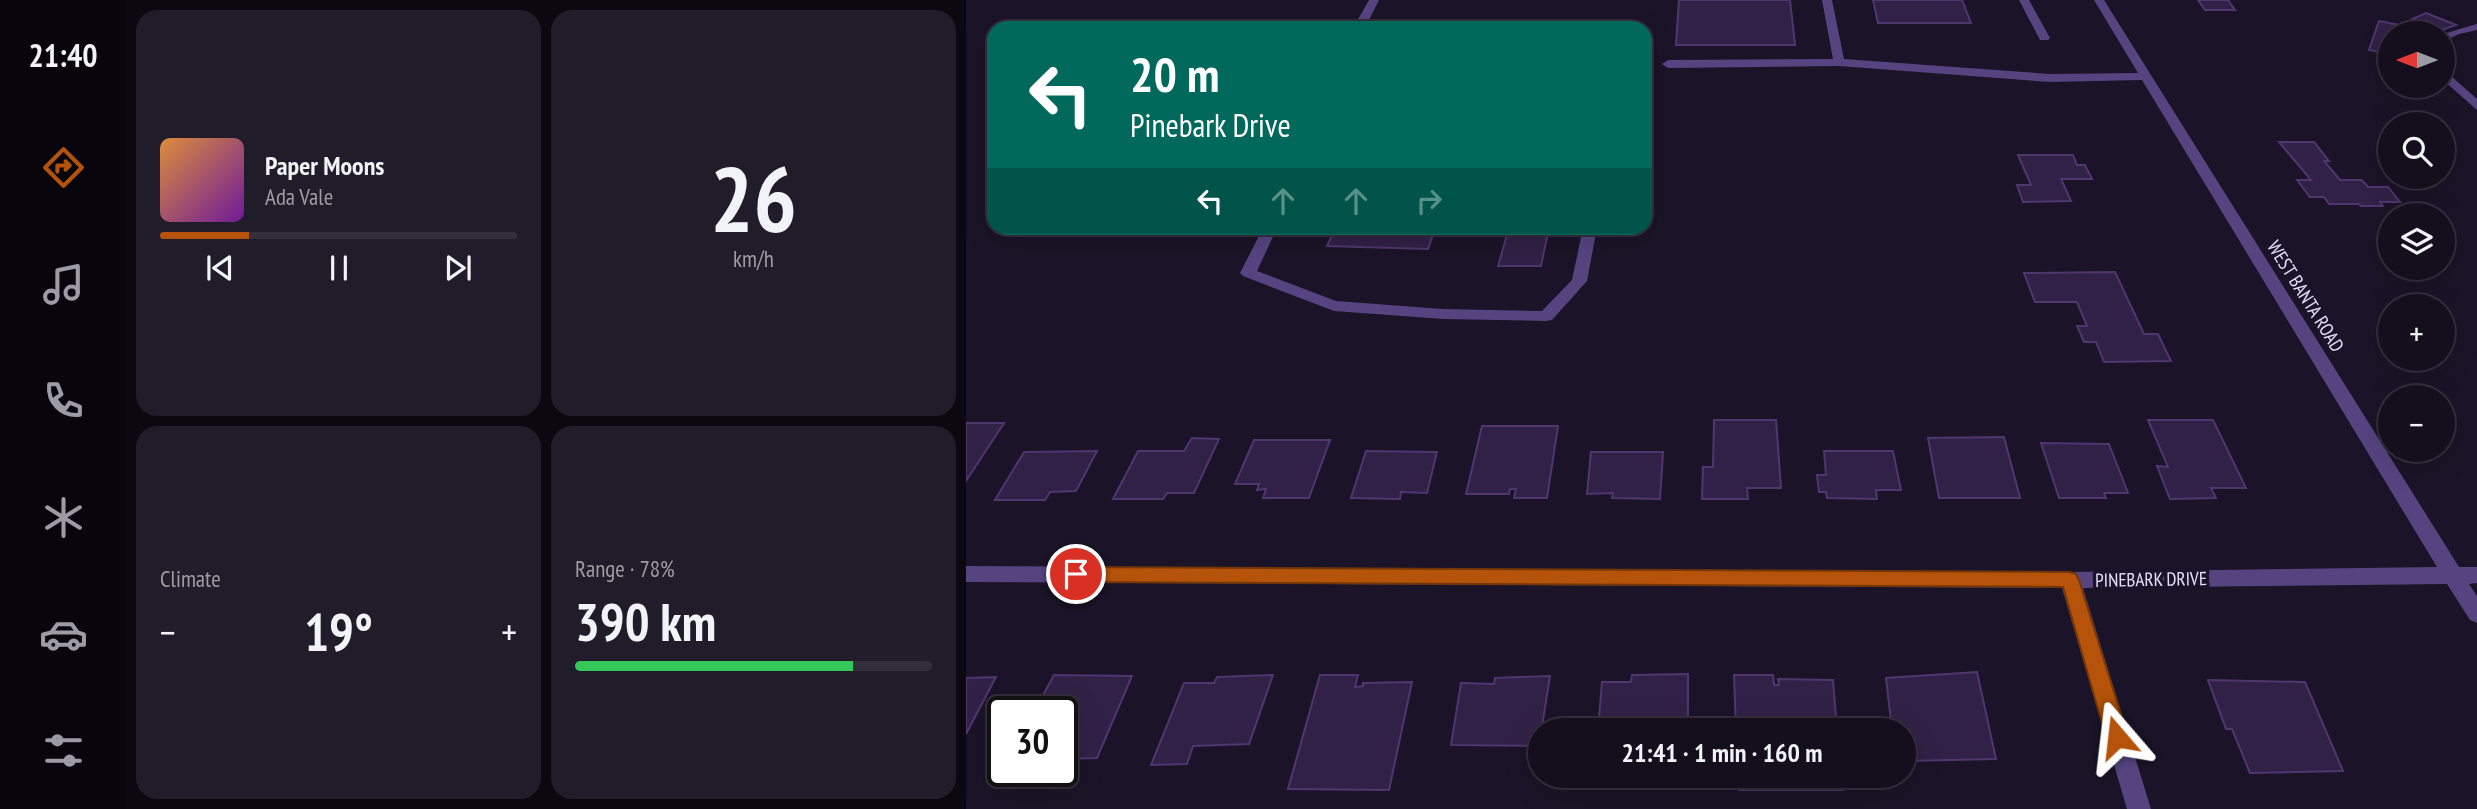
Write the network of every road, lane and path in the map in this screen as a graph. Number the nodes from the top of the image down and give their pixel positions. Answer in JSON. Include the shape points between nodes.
{"nodes":[{"id":1,"x":1374,"y":0,"type":"edge"},
{"id":2,"x":1827,"y":0,"type":"edge"},
{"id":3,"x":2024,"y":0,"type":"edge"},
{"id":4,"x":2099,"y":0,"type":"edge"},
{"id":5,"x":1363,"y":21,"type":"edge"},
{"id":6,"x":2477,"y":27,"type":"edge"},
{"id":7,"x":2455,"y":32,"type":"edge"},
{"id":8,"x":2044,"y":38,"type":"dead end"},
{"id":9,"x":1839,"y":62,"type":"junction"},
{"id":10,"x":1668,"y":64,"type":"dead end"},
{"id":11,"x":2147,"y":76,"type":"junction"},
{"id":12,"x":2455,"y":85,"type":"edge"},
{"id":13,"x":2477,"y":106,"type":"edge"},
{"id":14,"x":1267,"y":235,"type":"edge"},
{"id":15,"x":1589,"y":235,"type":"edge"},
{"id":16,"x":966,"y":574,"type":"edge"},
{"id":17,"x":2453,"y":575,"type":"junction"},
{"id":18,"x":2477,"y":575,"type":"edge"},
{"id":19,"x":2070,"y":580,"type":"junction"},
{"id":20,"x":2477,"y":614,"type":"edge"},
{"id":21,"x":2139,"y":809,"type":"edge"}],
"edges":[{"from":1,"to":5,"type":"street"},
{"from":2,"to":9,"type":"street"},
{"from":3,"to":8,"type":"street"},
{"from":4,"to":11,"type":"street","name":"WEST BANTA ROAD"},
{"from":6,"to":7,"type":"street"},
{"from":9,"to":10,"type":"street"},
{"from":9,"to":11,"type":"street","via":[[2050,78]]},
{"from":11,"to":17,"type":"street","name":"WEST BANTA ROAD"},
{"from":12,"to":13,"type":"street"},
{"from":14,"to":15,"type":"street","via":[[1248,273],[1334,306],[1546,316],[1579,281]]},
{"from":16,"to":19,"type":"street","name":"PINEBARK DRIVE"},
{"from":17,"to":18,"type":"street","name":"PINEBARK DRIVE"},
{"from":17,"to":19,"type":"street","name":"PINEBARK DRIVE"},
{"from":17,"to":20,"type":"street","name":"WEST BANTA ROAD"},
{"from":19,"to":21,"type":"street"}]}
